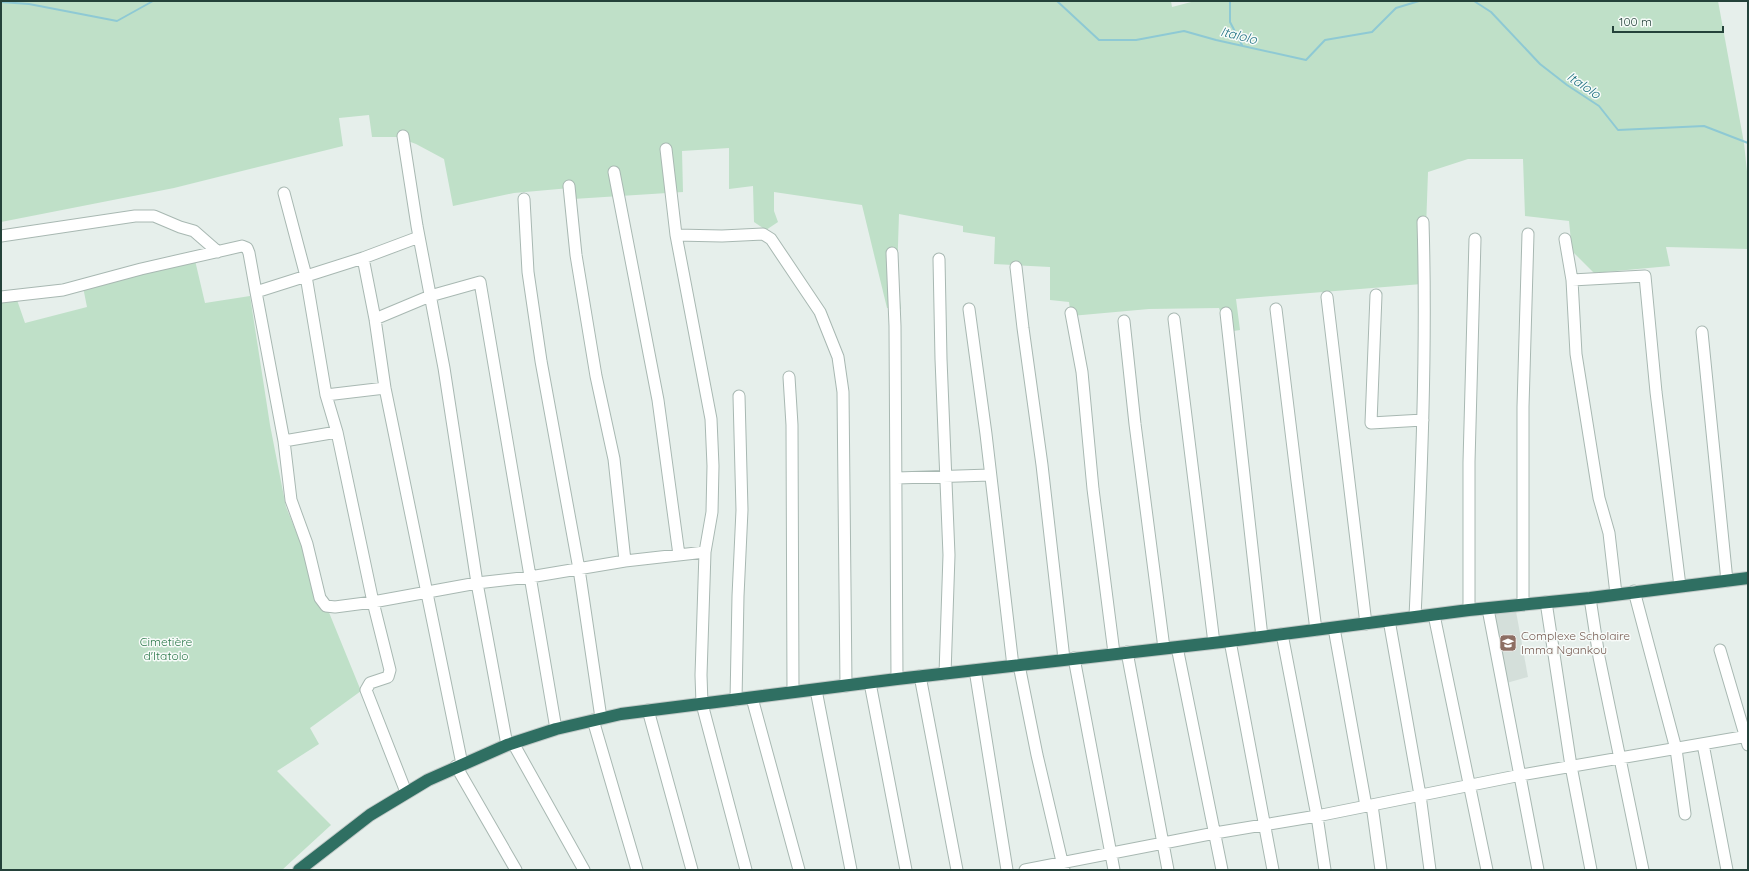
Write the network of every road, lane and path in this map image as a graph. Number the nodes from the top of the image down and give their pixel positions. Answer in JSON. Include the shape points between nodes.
{"nodes":[{"id":1,"x":403,"y":136,"type":"dead end"},
{"id":2,"x":666,"y":149,"type":"dead end"},
{"id":3,"x":614,"y":172,"type":"dead end"},
{"id":4,"x":569,"y":186,"type":"dead end"},
{"id":5,"x":284,"y":192,"type":"dead end"},
{"id":6,"x":524,"y":199,"type":"dead end"},
{"id":7,"x":1423,"y":222,"type":"dead end"},
{"id":8,"x":1528,"y":234,"type":"dead end"},
{"id":9,"x":676,"y":235,"type":"junction"},
{"id":10,"x":1,"y":236,"type":"edge"},
{"id":11,"x":419,"y":237,"type":"junction"},
{"id":12,"x":1475,"y":239,"type":"dead end"},
{"id":13,"x":1565,"y":239,"type":"dead end"},
{"id":14,"x":218,"y":252,"type":"junction"},
{"id":15,"x":892,"y":252,"type":"dead end"},
{"id":16,"x":363,"y":258,"type":"junction"},
{"id":17,"x":939,"y":259,"type":"dead end"},
{"id":18,"x":1016,"y":267,"type":"dead end"},
{"id":19,"x":306,"y":276,"type":"junction"},
{"id":20,"x":1572,"y":280,"type":"junction"},
{"id":21,"x":256,"y":292,"type":"junction"},
{"id":22,"x":1376,"y":295,"type":"dead end"},
{"id":23,"x":430,"y":296,"type":"junction"},
{"id":24,"x":1,"y":297,"type":"edge"},
{"id":25,"x":1327,"y":297,"type":"dead end"},
{"id":26,"x":969,"y":309,"type":"dead end"},
{"id":27,"x":1276,"y":309,"type":"dead end"},
{"id":28,"x":1071,"y":313,"type":"dead end"},
{"id":29,"x":1226,"y":313,"type":"dead end"},
{"id":30,"x":375,"y":319,"type":"junction"},
{"id":31,"x":1174,"y":319,"type":"dead end"},
{"id":32,"x":1124,"y":321,"type":"dead end"},
{"id":33,"x":1702,"y":332,"type":"dead end"},
{"id":34,"x":789,"y":377,"type":"dead end"},
{"id":35,"x":385,"y":388,"type":"junction"},
{"id":36,"x":326,"y":395,"type":"junction"},
{"id":37,"x":740,"y":396,"type":"dead end"},
{"id":38,"x":1423,"y":420,"type":"junction"},
{"id":39,"x":336,"y":432,"type":"junction"},
{"id":40,"x":284,"y":440,"type":"junction"},
{"id":41,"x":990,"y":475,"type":"junction"},
{"id":42,"x":947,"y":477,"type":"junction"},
{"id":43,"x":897,"y":478,"type":"junction"},
{"id":44,"x":705,"y":552,"type":"junction"},
{"id":45,"x":679,"y":555,"type":"junction"},
{"id":46,"x":625,"y":561,"type":"junction"},
{"id":47,"x":579,"y":569,"type":"junction"},
{"id":48,"x":530,"y":577,"type":"junction"},
{"id":49,"x":1748,"y":578,"type":"edge"},
{"id":50,"x":1727,"y":581,"type":"junction"},
{"id":51,"x":477,"y":584,"type":"junction"},
{"id":52,"x":1680,"y":586,"type":"junction"},
{"id":53,"x":1634,"y":591,"type":"junction"},
{"id":54,"x":427,"y":593,"type":"junction"},
{"id":55,"x":1616,"y":594,"type":"junction"},
{"id":56,"x":1590,"y":598,"type":"junction"},
{"id":57,"x":373,"y":602,"type":"junction"},
{"id":58,"x":1546,"y":602,"type":"junction"},
{"id":59,"x":1523,"y":605,"type":"junction"},
{"id":60,"x":1488,"y":609,"type":"junction"},
{"id":61,"x":1469,"y":610,"type":"junction"},
{"id":62,"x":1434,"y":615,"type":"junction"},
{"id":63,"x":1415,"y":617,"type":"junction"},
{"id":64,"x":1389,"y":620,"type":"junction"},
{"id":65,"x":1366,"y":624,"type":"junction"},
{"id":66,"x":1334,"y":628,"type":"junction"},
{"id":67,"x":1316,"y":630,"type":"junction"},
{"id":68,"x":1282,"y":634,"type":"junction"},
{"id":69,"x":1262,"y":637,"type":"junction"},
{"id":70,"x":1230,"y":641,"type":"junction"},
{"id":71,"x":1214,"y":643,"type":"junction"},
{"id":72,"x":1177,"y":647,"type":"junction"},
{"id":73,"x":1164,"y":648,"type":"junction"},
{"id":74,"x":1720,"y":650,"type":"dead end"},
{"id":75,"x":1127,"y":652,"type":"junction"},
{"id":76,"x":1114,"y":653,"type":"junction"},
{"id":77,"x":1069,"y":659,"type":"junction"},
{"id":78,"x":1016,"y":666,"type":"junction"},
{"id":79,"x":975,"y":670,"type":"junction"},
{"id":80,"x":945,"y":674,"type":"junction"},
{"id":81,"x":920,"y":676,"type":"junction"},
{"id":82,"x":897,"y":679,"type":"junction"},
{"id":83,"x":870,"y":683,"type":"junction"},
{"id":84,"x":846,"y":686,"type":"junction"},
{"id":85,"x":816,"y":690,"type":"junction"},
{"id":86,"x":793,"y":692,"type":"junction"},
{"id":87,"x":752,"y":698,"type":"junction"},
{"id":88,"x":736,"y":700,"type":"junction"},
{"id":89,"x":702,"y":704,"type":"junction"},
{"id":90,"x":648,"y":710,"type":"junction"},
{"id":91,"x":597,"y":719,"type":"junction"},
{"id":92,"x":556,"y":730,"type":"junction"},
{"id":93,"x":1747,"y":739,"type":"edge"},
{"id":94,"x":510,"y":744,"type":"junction"},
{"id":95,"x":1703,"y":744,"type":"junction"},
{"id":96,"x":1676,"y":748,"type":"junction"},
{"id":97,"x":1620,"y":758,"type":"junction"},
{"id":98,"x":459,"y":765,"type":"junction"},
{"id":99,"x":1571,"y":766,"type":"junction"},
{"id":100,"x":1521,"y":775,"type":"junction"},
{"id":101,"x":1469,"y":785,"type":"junction"},
{"id":102,"x":406,"y":792,"type":"junction"},
{"id":103,"x":1420,"y":795,"type":"junction"},
{"id":104,"x":1369,"y":805,"type":"junction"},
{"id":105,"x":1685,"y":814,"type":"dead end"},
{"id":106,"x":1317,"y":816,"type":"junction"},
{"id":107,"x":1264,"y":825,"type":"junction"},
{"id":108,"x":1215,"y":833,"type":"junction"},
{"id":109,"x":1163,"y":844,"type":"junction"},
{"id":110,"x":1111,"y":855,"type":"junction"},
{"id":111,"x":1063,"y":866,"type":"edge"},
{"id":112,"x":299,"y":870,"type":"edge"},
{"id":113,"x":516,"y":870,"type":"edge"},
{"id":114,"x":584,"y":870,"type":"edge"},
{"id":115,"x":638,"y":870,"type":"edge"},
{"id":116,"x":692,"y":870,"type":"edge"},
{"id":117,"x":746,"y":870,"type":"edge"},
{"id":118,"x":799,"y":870,"type":"edge"},
{"id":119,"x":851,"y":870,"type":"edge"},
{"id":120,"x":906,"y":870,"type":"edge"},
{"id":121,"x":957,"y":870,"type":"edge"},
{"id":122,"x":1008,"y":870,"type":"edge"},
{"id":123,"x":1025,"y":870,"type":"edge"},
{"id":124,"x":1114,"y":870,"type":"edge"},
{"id":125,"x":1168,"y":870,"type":"edge"},
{"id":126,"x":1222,"y":870,"type":"edge"},
{"id":127,"x":1273,"y":870,"type":"edge"},
{"id":128,"x":1325,"y":870,"type":"edge"},
{"id":129,"x":1381,"y":870,"type":"edge"},
{"id":130,"x":1430,"y":870,"type":"edge"},
{"id":131,"x":1487,"y":870,"type":"edge"},
{"id":132,"x":1538,"y":870,"type":"edge"},
{"id":133,"x":1591,"y":870,"type":"edge"},
{"id":134,"x":1644,"y":870,"type":"edge"},
{"id":135,"x":1727,"y":870,"type":"edge"}],
"edges":[{"from":1,"to":11,"type":"street"},
{"from":2,"to":9,"type":"street"},
{"from":3,"to":45,"type":"street","via":[[658,400]]},
{"from":4,"to":46,"type":"street","via":[[576,256],[596,376],[614,459]]},
{"from":5,"to":19,"type":"street"},
{"from":6,"to":47,"type":"street","via":[[528,272]]},
{"from":7,"to":38,"type":"street"},
{"from":8,"to":59,"type":"street","via":[[1523,407]]},
{"from":9,"to":44,"type":"street","via":[[711,419],[712,512]]},
{"from":9,"to":84,"type":"street","via":[[763,234],[771,239],[820,312],[835,347],[843,392]]},
{"from":10,"to":14,"type":"street","via":[[135,216],[154,216],[194,231]]},
{"from":11,"to":16,"type":"street"},
{"from":11,"to":23,"type":"street"},
{"from":12,"to":61,"type":"street","via":[[1469,462]]},
{"from":13,"to":20,"type":"street"},
{"from":14,"to":21,"type":"street","via":[[242,246],[246,248]]},
{"from":14,"to":24,"type":"street","via":[[140,269],[63,290]]},
{"from":15,"to":43,"type":"street"},
{"from":16,"to":19,"type":"street"},
{"from":16,"to":30,"type":"street"},
{"from":17,"to":42,"type":"street"},
{"from":18,"to":77,"type":"street"},
{"from":19,"to":21,"type":"street"},
{"from":19,"to":36,"type":"street"},
{"from":20,"to":52,"type":"street","via":[[1645,276],[1656,392]]},
{"from":20,"to":55,"type":"street","via":[[1576,354],[1600,503],[1609,533]]},
{"from":21,"to":40,"type":"street"},
{"from":22,"to":38,"type":"street","via":[[1371,423]]},
{"from":23,"to":30,"type":"street"},
{"from":23,"to":48,"type":"street","via":[[480,282]]},
{"from":23,"to":51,"type":"street","via":[[444,368]]},
{"from":25,"to":65,"type":"street"},
{"from":26,"to":41,"type":"street"},
{"from":27,"to":67,"type":"street"},
{"from":28,"to":76,"type":"street","via":[[1082,372],[1093,489]]},
{"from":29,"to":69,"type":"street"},
{"from":30,"to":35,"type":"street"},
{"from":31,"to":71,"type":"street"},
{"from":32,"to":73,"type":"street"},
{"from":33,"to":50,"type":"street"},
{"from":34,"to":86,"type":"street","via":[[792,425]]},
{"from":35,"to":36,"type":"street"},
{"from":35,"to":54,"type":"street"},
{"from":36,"to":39,"type":"street"},
{"from":37,"to":88,"type":"street","via":[[742,510]]},
{"from":38,"to":63,"type":"street"},
{"from":39,"to":40,"type":"street"},
{"from":39,"to":57,"type":"street"},
{"from":40,"to":57,"type":"street","via":[[291,500],[307,544],[320,598],[330,607]]},
{"from":41,"to":42,"type":"street"},
{"from":41,"to":78,"type":"street"},
{"from":42,"to":43,"type":"street"},
{"from":42,"to":80,"type":"street","via":[[949,554]]},
{"from":43,"to":82,"type":"street"},
{"from":44,"to":45,"type":"street"},
{"from":44,"to":89,"type":"street"},
{"from":45,"to":46,"type":"street"},
{"from":46,"to":47,"type":"street"},
{"from":47,"to":48,"type":"street"},
{"from":47,"to":91,"type":"street"},
{"from":48,"to":51,"type":"street"},
{"from":48,"to":92,"type":"street"},
{"from":49,"to":50,"type":"highway"},
{"from":50,"to":52,"type":"highway"},
{"from":51,"to":54,"type":"street"},
{"from":51,"to":94,"type":"street"},
{"from":52,"to":53,"type":"highway"},
{"from":53,"to":55,"type":"highway"},
{"from":53,"to":96,"type":"street"},
{"from":54,"to":57,"type":"street"},
{"from":54,"to":98,"type":"street"},
{"from":55,"to":56,"type":"highway"},
{"from":56,"to":58,"type":"highway"},
{"from":56,"to":97,"type":"street","via":[[1599,657]]},
{"from":57,"to":102,"type":"street","via":[[390,674],[370,683],[366,690]]},
{"from":58,"to":59,"type":"highway"},
{"from":58,"to":99,"type":"street"},
{"from":59,"to":60,"type":"highway"},
{"from":60,"to":61,"type":"highway"},
{"from":60,"to":100,"type":"street"},
{"from":61,"to":62,"type":"highway"},
{"from":62,"to":63,"type":"highway"},
{"from":62,"to":101,"type":"street"},
{"from":63,"to":64,"type":"highway"},
{"from":64,"to":65,"type":"highway"},
{"from":64,"to":103,"type":"street"},
{"from":65,"to":66,"type":"highway"},
{"from":66,"to":67,"type":"highway"},
{"from":66,"to":104,"type":"street"},
{"from":67,"to":68,"type":"highway"},
{"from":68,"to":69,"type":"highway"},
{"from":68,"to":106,"type":"street"},
{"from":69,"to":70,"type":"highway"},
{"from":70,"to":71,"type":"highway"},
{"from":70,"to":107,"type":"street"},
{"from":71,"to":72,"type":"highway"},
{"from":72,"to":73,"type":"highway"},
{"from":72,"to":108,"type":"street"},
{"from":73,"to":75,"type":"highway"},
{"from":74,"to":93,"type":"street"},
{"from":75,"to":76,"type":"highway"},
{"from":75,"to":109,"type":"street"},
{"from":76,"to":77,"type":"highway"},
{"from":77,"to":78,"type":"highway"},
{"from":77,"to":110,"type":"street"},
{"from":78,"to":79,"type":"highway"},
{"from":78,"to":111,"type":"street"},
{"from":79,"to":80,"type":"highway"},
{"from":79,"to":122,"type":"street"},
{"from":80,"to":81,"type":"highway"},
{"from":81,"to":82,"type":"highway"},
{"from":81,"to":121,"type":"street"},
{"from":82,"to":83,"type":"highway"},
{"from":83,"to":84,"type":"highway"},
{"from":83,"to":120,"type":"street"},
{"from":84,"to":85,"type":"highway"},
{"from":85,"to":86,"type":"highway"},
{"from":85,"to":119,"type":"street"},
{"from":86,"to":87,"type":"highway"},
{"from":87,"to":88,"type":"highway"},
{"from":87,"to":118,"type":"street"},
{"from":88,"to":89,"type":"highway"},
{"from":89,"to":90,"type":"highway"},
{"from":89,"to":117,"type":"street"},
{"from":90,"to":91,"type":"highway"},
{"from":90,"to":116,"type":"street"},
{"from":91,"to":92,"type":"highway"},
{"from":91,"to":115,"type":"street"},
{"from":92,"to":94,"type":"highway"},
{"from":93,"to":95,"type":"street"},
{"from":94,"to":98,"type":"highway"},
{"from":94,"to":114,"type":"street"},
{"from":95,"to":96,"type":"street"},
{"from":95,"to":135,"type":"street"},
{"from":96,"to":97,"type":"street"},
{"from":96,"to":105,"type":"street"},
{"from":97,"to":99,"type":"street"},
{"from":97,"to":134,"type":"street"},
{"from":98,"to":102,"type":"highway"},
{"from":98,"to":113,"type":"street"},
{"from":99,"to":100,"type":"street"},
{"from":99,"to":133,"type":"street"},
{"from":100,"to":101,"type":"street"},
{"from":100,"to":132,"type":"street"},
{"from":101,"to":103,"type":"street"},
{"from":101,"to":131,"type":"street"},
{"from":102,"to":112,"type":"highway","via":[[370,815]]},
{"from":103,"to":104,"type":"street"},
{"from":103,"to":130,"type":"street"},
{"from":104,"to":106,"type":"street"},
{"from":104,"to":129,"type":"street"},
{"from":106,"to":107,"type":"street"},
{"from":106,"to":128,"type":"street"},
{"from":107,"to":108,"type":"street"},
{"from":107,"to":127,"type":"street"},
{"from":108,"to":109,"type":"street"},
{"from":108,"to":126,"type":"street"},
{"from":109,"to":110,"type":"street"},
{"from":109,"to":125,"type":"street"},
{"from":110,"to":111,"type":"street"},
{"from":110,"to":124,"type":"street"},
{"from":111,"to":123,"type":"street"}]}
